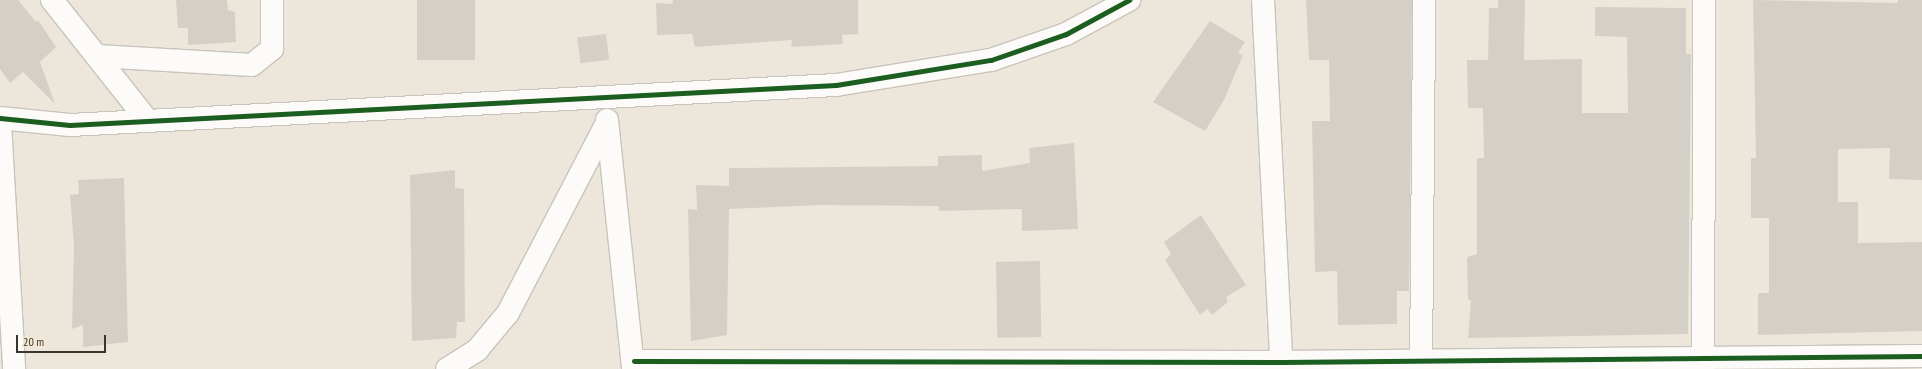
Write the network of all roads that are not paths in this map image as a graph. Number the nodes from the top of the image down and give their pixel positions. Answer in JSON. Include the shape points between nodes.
{"nodes":[{"id":1,"x":52,"y":0,"type":"edge"},
{"id":2,"x":272,"y":0,"type":"edge"},
{"id":3,"x":1129,"y":0,"type":"edge"},
{"id":4,"x":1263,"y":0,"type":"edge"},
{"id":5,"x":1424,"y":0,"type":"edge"},
{"id":6,"x":1704,"y":0,"type":"edge"},
{"id":7,"x":98,"y":56,"type":"junction"},
{"id":8,"x":605,"y":97,"type":"junction"},
{"id":9,"x":0,"y":118,"type":"edge"},
{"id":10,"x":148,"y":121,"type":"junction"},
{"id":11,"x":0,"y":123,"type":"edge"},
{"id":12,"x":607,"y":123,"type":"junction"},
{"id":13,"x":1922,"y":356,"type":"edge"},
{"id":14,"x":1702,"y":363,"type":"edge"},
{"id":15,"x":1422,"y":364,"type":"edge"},
{"id":16,"x":634,"y":365,"type":"edge"},
{"id":17,"x":924,"y":365,"type":"edge"},
{"id":18,"x":1282,"y":366,"type":"edge"},
{"id":19,"x":14,"y":369,"type":"edge"},
{"id":20,"x":447,"y":369,"type":"edge"}],
"edges":[{"from":1,"to":7,"type":"street"},
{"from":2,"to":7,"type":"street","via":[[272,49],[252,65]]},
{"from":3,"to":8,"type":"street","via":[[1066,34],[991,60],[927,72],[836,85]]},
{"from":4,"to":18,"type":"street"},
{"from":5,"to":15,"type":"street"},
{"from":6,"to":14,"type":"street"},
{"from":7,"to":10,"type":"street"},
{"from":8,"to":10,"type":"street"},
{"from":8,"to":12,"type":"street"},
{"from":9,"to":10,"type":"street","via":[[70,125]]},
{"from":11,"to":19,"type":"street"},
{"from":12,"to":16,"type":"street"},
{"from":12,"to":20,"type":"street","via":[[508,313],[477,350]]},
{"from":13,"to":14,"type":"street"},
{"from":14,"to":15,"type":"street"},
{"from":15,"to":18,"type":"street"},
{"from":16,"to":17,"type":"street"},
{"from":17,"to":18,"type":"street"}]}
